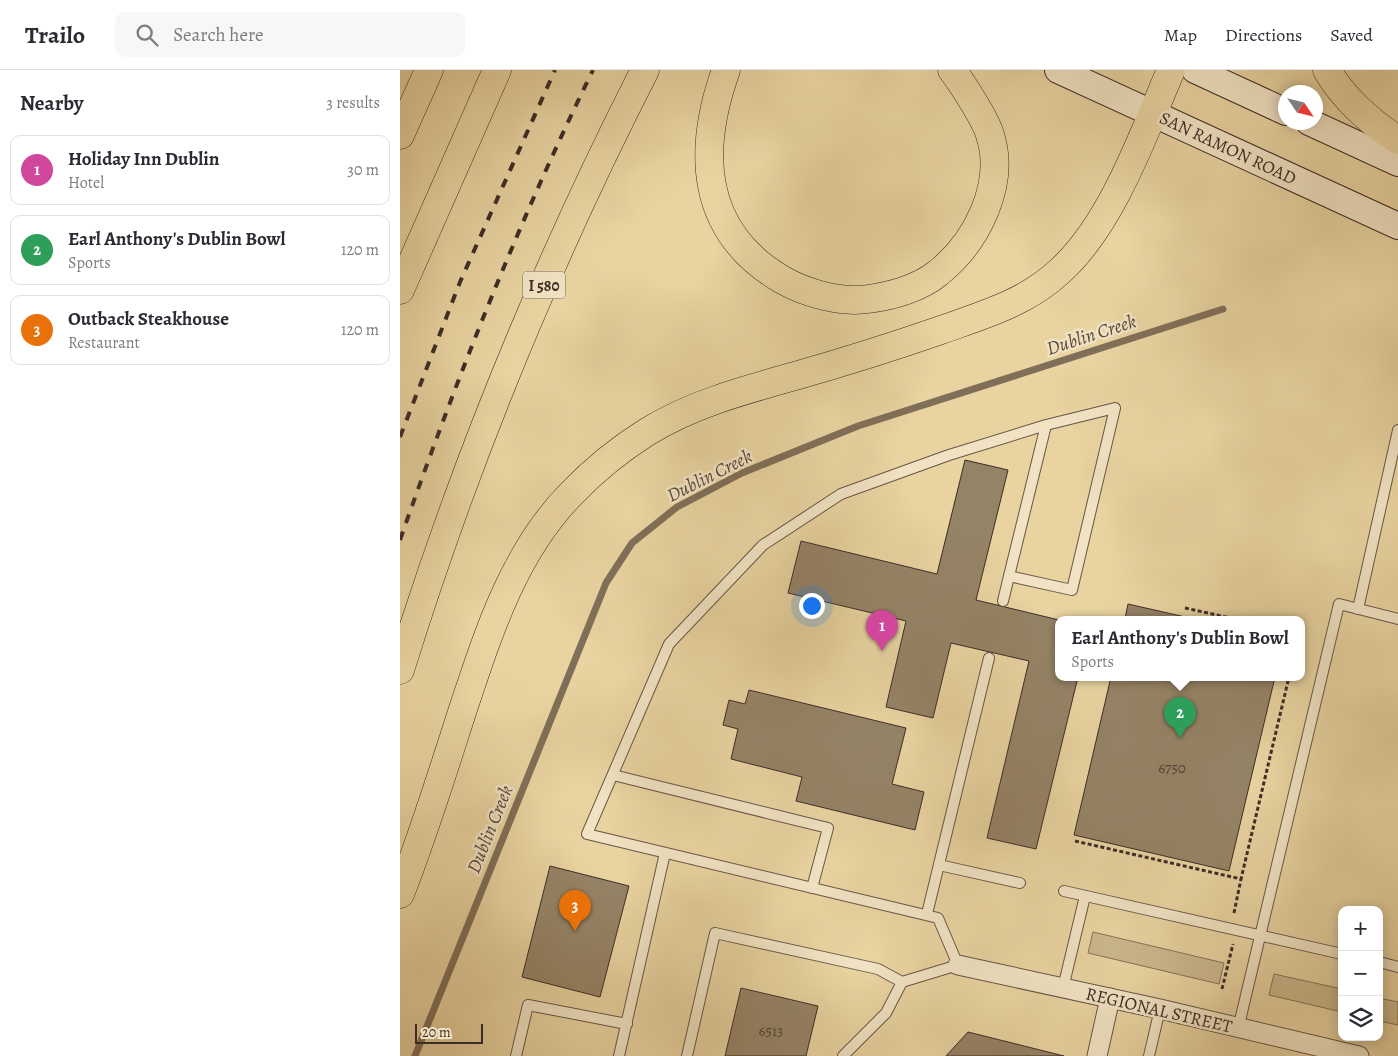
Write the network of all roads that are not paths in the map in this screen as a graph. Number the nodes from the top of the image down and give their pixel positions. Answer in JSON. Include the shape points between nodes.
{"nodes":[{"id":1,"x":429,"y":70,"type":"edge"},
{"id":2,"x":498,"y":70,"type":"edge"},
{"id":3,"x":645,"y":70,"type":"edge"},
{"id":4,"x":726,"y":70,"type":"edge"},
{"id":5,"x":952,"y":70,"type":"edge"},
{"id":6,"x":1058,"y":70,"type":"edge"},
{"id":7,"x":1171,"y":70,"type":"edge"},
{"id":8,"x":1195,"y":70,"type":"edge"},
{"id":9,"x":1327,"y":70,"type":"edge"},
{"id":10,"x":1278,"y":108,"type":"edge"},
{"id":11,"x":1153,"y":113,"type":"junction"},
{"id":12,"x":1323,"y":128,"type":"edge"},
{"id":13,"x":400,"y":135,"type":"edge"},
{"id":14,"x":1398,"y":140,"type":"edge"},
{"id":15,"x":1398,"y":163,"type":"edge"},
{"id":16,"x":1398,"y":226,"type":"edge"},
{"id":17,"x":400,"y":290,"type":"edge"},
{"id":18,"x":1046,"y":425,"type":"junction"},
{"id":19,"x":1398,"y":430,"type":"edge"},
{"id":20,"x":1009,"y":576,"type":"junction"},
{"id":21,"x":1003,"y":601,"type":"dead end"},
{"id":22,"x":1358,"y":609,"type":"junction"},
{"id":23,"x":1398,"y":619,"type":"edge"},
{"id":24,"x":989,"y":658,"type":"dead end"},
{"id":25,"x":400,"y":670,"type":"edge"},
{"id":26,"x":613,"y":775,"type":"junction"},
{"id":27,"x":665,"y":853,"type":"junction"},
{"id":28,"x":939,"y":864,"type":"junction"},
{"id":29,"x":1020,"y":883,"type":"dead end"},
{"id":30,"x":812,"y":888,"type":"junction"},
{"id":31,"x":1064,"y":891,"type":"dead end"},
{"id":32,"x":400,"y":894,"type":"edge"},
{"id":33,"x":1085,"y":896,"type":"junction"},
{"id":34,"x":927,"y":914,"type":"junction"},
{"id":35,"x":1260,"y":936,"type":"junction"},
{"id":36,"x":1338,"y":953,"type":"edge"},
{"id":37,"x":1383,"y":963,"type":"edge"},
{"id":38,"x":958,"y":966,"type":"junction"},
{"id":39,"x":1398,"y":967,"type":"edge"},
{"id":40,"x":902,"y":982,"type":"junction"},
{"id":41,"x":1063,"y":988,"type":"junction"},
{"id":42,"x":1110,"y":998,"type":"junction"},
{"id":43,"x":1160,"y":1009,"type":"junction"},
{"id":44,"x":626,"y":1024,"type":"junction"},
{"id":45,"x":1238,"y":1028,"type":"junction"},
{"id":46,"x":516,"y":1056,"type":"edge"},
{"id":47,"x":619,"y":1056,"type":"edge"},
{"id":48,"x":687,"y":1056,"type":"edge"},
{"id":49,"x":843,"y":1056,"type":"edge"},
{"id":50,"x":1097,"y":1056,"type":"edge"},
{"id":51,"x":1149,"y":1056,"type":"edge"},
{"id":52,"x":1359,"y":1056,"type":"edge"}],
"edges":[{"from":1,"to":13,"type":"highway"},
{"from":2,"to":17,"type":"highway"},
{"from":3,"to":25,"type":"highway","number":"I 580","via":[[557,256],[502,387],[450,521]]},
{"from":4,"to":5,"type":"highway","via":[[714,104],[708,144],[711,184],[721,217],[740,246],[763,268],[794,287],[829,297],[867,299],[904,291],[938,273],[965,246],[985,211],[995,172],[990,135]]},
{"from":6,"to":11,"type":"main road","name":"SAN RAMON ROAD"},
{"from":7,"to":11,"type":"highway"},
{"from":8,"to":10,"type":"main road"},
{"from":9,"to":14,"type":"highway","via":[[1358,108]]},
{"from":11,"to":16,"type":"main road","name":"SAN RAMON ROAD"},
{"from":11,"to":32,"type":"highway","via":[[1112,200],[1090,238],[1059,272],[1024,298],[887,349],[732,394],[692,410],[649,431],[605,462],[569,496],[535,539],[487,637]]},
{"from":12,"to":15,"type":"main road"},
{"from":18,"to":20,"type":"lane"},
{"from":18,"to":20,"type":"lane","via":[[1115,408],[1072,590]]},
{"from":18,"to":26,"type":"lane","via":[[949,455],[841,494],[762,545],[669,644]]},
{"from":19,"to":22,"type":"lane"},
{"from":20,"to":21,"type":"lane"},
{"from":22,"to":23,"type":"lane"},
{"from":22,"to":35,"type":"lane","via":[[1339,604]]},
{"from":24,"to":28,"type":"lane"},
{"from":26,"to":27,"type":"lane","via":[[587,834]]},
{"from":26,"to":30,"type":"lane","via":[[828,828]]},
{"from":27,"to":30,"type":"lane"},
{"from":27,"to":44,"type":"lane"},
{"from":28,"to":29,"type":"lane"},
{"from":28,"to":34,"type":"lane"},
{"from":30,"to":34,"type":"lane"},
{"from":31,"to":33,"type":"lane"},
{"from":33,"to":35,"type":"lane"},
{"from":33,"to":41,"type":"lane"},
{"from":34,"to":38,"type":"lane","via":[[938,918]]},
{"from":35,"to":36,"type":"lane"},
{"from":35,"to":45,"type":"lane"},
{"from":37,"to":39,"type":"lane"},
{"from":38,"to":40,"type":"lane"},
{"from":38,"to":41,"type":"street","name":"REGIONAL STREET"},
{"from":40,"to":48,"type":"lane","via":[[878,969],[715,933]]},
{"from":40,"to":49,"type":"lane","via":[[886,1013]]},
{"from":41,"to":42,"type":"street","name":"REGIONAL STREET"},
{"from":42,"to":43,"type":"street","name":"REGIONAL STREET"},
{"from":42,"to":50,"type":"street"},
{"from":43,"to":45,"type":"street","name":"REGIONAL STREET"},
{"from":43,"to":51,"type":"lane"},
{"from":44,"to":46,"type":"lane","via":[[528,1005]]},
{"from":44,"to":47,"type":"lane"},
{"from":45,"to":52,"type":"street","name":"REGIONAL STREET"}]}
